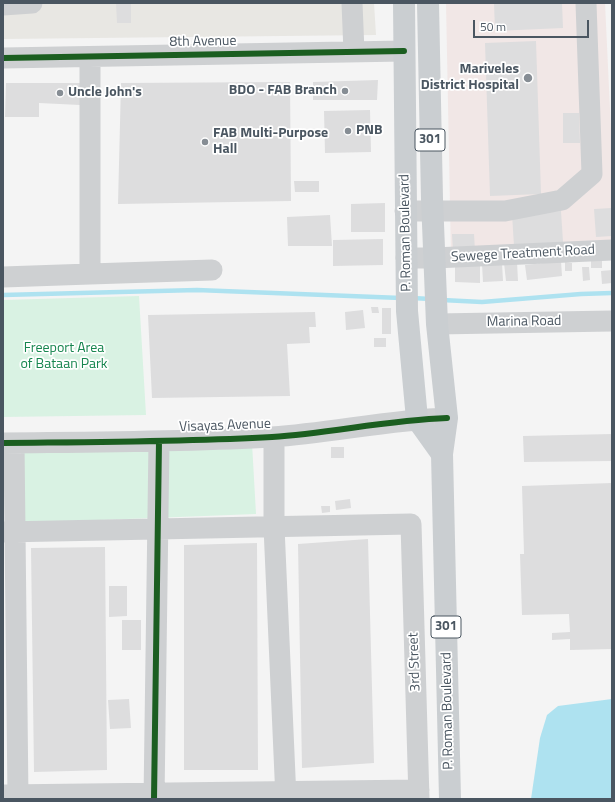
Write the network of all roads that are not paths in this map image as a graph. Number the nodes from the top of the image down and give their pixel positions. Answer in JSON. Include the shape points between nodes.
{"nodes":[{"id":1,"x":32,"y":3,"type":"edge"},
{"id":2,"x":352,"y":3,"type":"edge"},
{"id":3,"x":586,"y":3,"type":"edge"},
{"id":4,"x":3,"y":5,"type":"edge"},
{"id":5,"x":428,"y":7,"type":"edge"},
{"id":6,"x":404,"y":8,"type":"edge"},
{"id":7,"x":429,"y":50,"type":"junction"},
{"id":8,"x":404,"y":51,"type":"junction"},
{"id":9,"x":354,"y":52,"type":"junction"},
{"id":10,"x":90,"y":56,"type":"junction"},
{"id":11,"x":3,"y":58,"type":"edge"},
{"id":12,"x":405,"y":205,"type":"junction"},
{"id":13,"x":432,"y":205,"type":"junction"},
{"id":14,"x":612,"y":250,"type":"edge"},
{"id":15,"x":406,"y":258,"type":"junction"},
{"id":16,"x":434,"y":268,"type":"junction"},
{"id":17,"x":212,"y":270,"type":"dead end"},
{"id":18,"x":90,"y":274,"type":"junction"},
{"id":19,"x":3,"y":278,"type":"edge"},
{"id":20,"x":437,"y":317,"type":"junction"},
{"id":21,"x":612,"y":321,"type":"edge"},
{"id":22,"x":447,"y":418,"type":"junction"},
{"id":23,"x":418,"y":419,"type":"junction"},
{"id":24,"x":274,"y":436,"type":"junction"},
{"id":25,"x":159,"y":441,"type":"junction"},
{"id":26,"x":8,"y":443,"type":"edge"},
{"id":27,"x":442,"y":454,"type":"junction"},
{"id":28,"x":274,"y":527,"type":"junction"},
{"id":29,"x":158,"y":530,"type":"junction"},
{"id":30,"x":9,"y":532,"type":"edge"},
{"id":31,"x":419,"y":794,"type":"edge"},
{"id":32,"x":286,"y":795,"type":"edge"},
{"id":33,"x":13,"y":796,"type":"edge"},
{"id":34,"x":154,"y":796,"type":"edge"},
{"id":35,"x":450,"y":799,"type":"edge"}],
"edges":[{"from":1,"to":4,"type":"street"},
{"from":2,"to":9,"type":"street"},
{"from":3,"to":13,"type":"street","via":[[592,174],[562,200],[505,211]]},
{"from":5,"to":6,"type":"street"},
{"from":5,"to":7,"type":"main road","name":"P. Roman Boulevard","number":"301"},
{"from":6,"to":8,"type":"main road","name":"P. Roman Boulevard","number":"301"},
{"from":7,"to":8,"type":"main road","name":"8th Avenue"},
{"from":7,"to":13,"type":"main road","name":"P. Roman Boulevard","number":"301"},
{"from":8,"to":9,"type":"street","name":"8th Avenue"},
{"from":8,"to":12,"type":"main road","name":"P. Roman Boulevard","number":"301"},
{"from":9,"to":10,"type":"street","name":"8th Avenue"},
{"from":10,"to":11,"type":"street","name":"8th Avenue"},
{"from":10,"to":18,"type":"street"},
{"from":12,"to":13,"type":"street"},
{"from":12,"to":15,"type":"main road","name":"P. Roman Boulevard","number":"301"},
{"from":13,"to":16,"type":"main road","name":"P. Roman Boulevard","number":"301"},
{"from":14,"to":16,"type":"street","name":"Sewege Treatment Road"},
{"from":15,"to":16,"type":"street","name":"Sewege Treatment Road"},
{"from":15,"to":23,"type":"main road","name":"P. Roman Boulevard","number":"301","via":[[407,311]]},
{"from":16,"to":20,"type":"main road","name":"P. Roman Boulevard","number":"301"},
{"from":17,"to":18,"type":"street"},
{"from":18,"to":19,"type":"street"},
{"from":20,"to":21,"type":"street","name":"Marina Road"},
{"from":20,"to":22,"type":"main road","name":"P. Roman Boulevard","number":"301"},
{"from":22,"to":23,"type":"street","name":"Visayas Avenue"},
{"from":22,"to":27,"type":"main road","name":"P. Roman Boulevard","number":"301"},
{"from":23,"to":24,"type":"street","name":"Visayas Avenue"},
{"from":23,"to":27,"type":"main road","name":"P. Roman Boulevard","number":"301"},
{"from":24,"to":25,"type":"street","name":"Visayas Avenue"},
{"from":24,"to":28,"type":"street"},
{"from":25,"to":26,"type":"street","name":"Visayas Avenue"},
{"from":25,"to":29,"type":"street"},
{"from":26,"to":30,"type":"street"},
{"from":27,"to":35,"type":"main road","name":"P. Roman Boulevard","number":"301"},
{"from":28,"to":29,"type":"street"},
{"from":28,"to":31,"type":"street","name":"3rd Street","via":[[412,524]]},
{"from":28,"to":32,"type":"street"},
{"from":29,"to":30,"type":"street"},
{"from":29,"to":34,"type":"street"},
{"from":30,"to":33,"type":"street"},
{"from":31,"to":32,"type":"street"},
{"from":32,"to":34,"type":"street"},
{"from":33,"to":34,"type":"street"}]}
